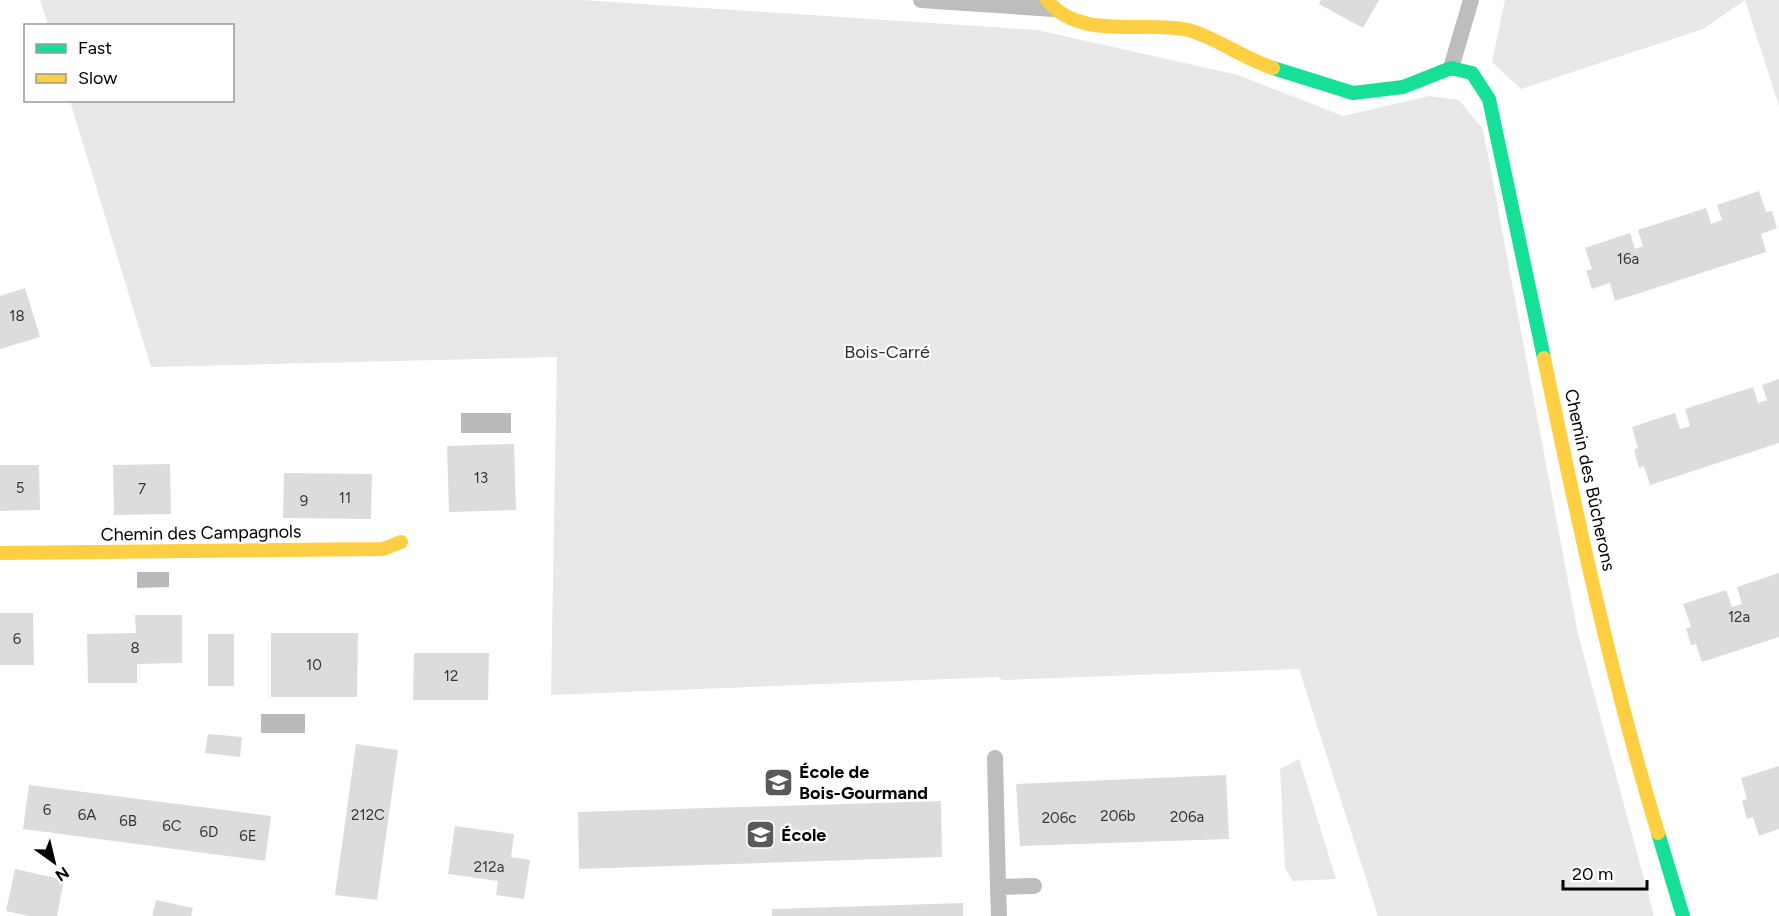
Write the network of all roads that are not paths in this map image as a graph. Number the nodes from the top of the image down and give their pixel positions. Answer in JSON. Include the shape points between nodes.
{"nodes":[{"id":1,"x":921,"y":0,"type":"edge"},
{"id":2,"x":1471,"y":0,"type":"edge"},
{"id":3,"x":1051,"y":5,"type":"edge"},
{"id":4,"x":1451,"y":68,"type":"junction"},
{"id":5,"x":401,"y":542,"type":"dead end"},
{"id":6,"x":0,"y":553,"type":"edge"},
{"id":7,"x":995,"y":758,"type":"dead end"},
{"id":8,"x":1034,"y":886,"type":"dead end"},
{"id":9,"x":998,"y":887,"type":"junction"},
{"id":10,"x":999,"y":916,"type":"edge"},
{"id":11,"x":1683,"y":916,"type":"edge"}],
"edges":[{"from":1,"to":3,"type":"lane"},
{"from":2,"to":4,"type":"lane"},
{"from":3,"to":4,"type":"street","via":[[1081,23],[1189,30],[1257,63],[1353,93],[1403,87]]},
{"from":4,"to":11,"type":"street","name":"Chemin des Bûcherons","via":[[1472,73],[1489,99],[1581,536],[1629,737]]},
{"from":5,"to":6,"type":"street","name":"Chemin des Campagnols","via":[[383,549]]},
{"from":7,"to":9,"type":"lane"},
{"from":8,"to":9,"type":"lane"},
{"from":9,"to":10,"type":"lane"}]}
